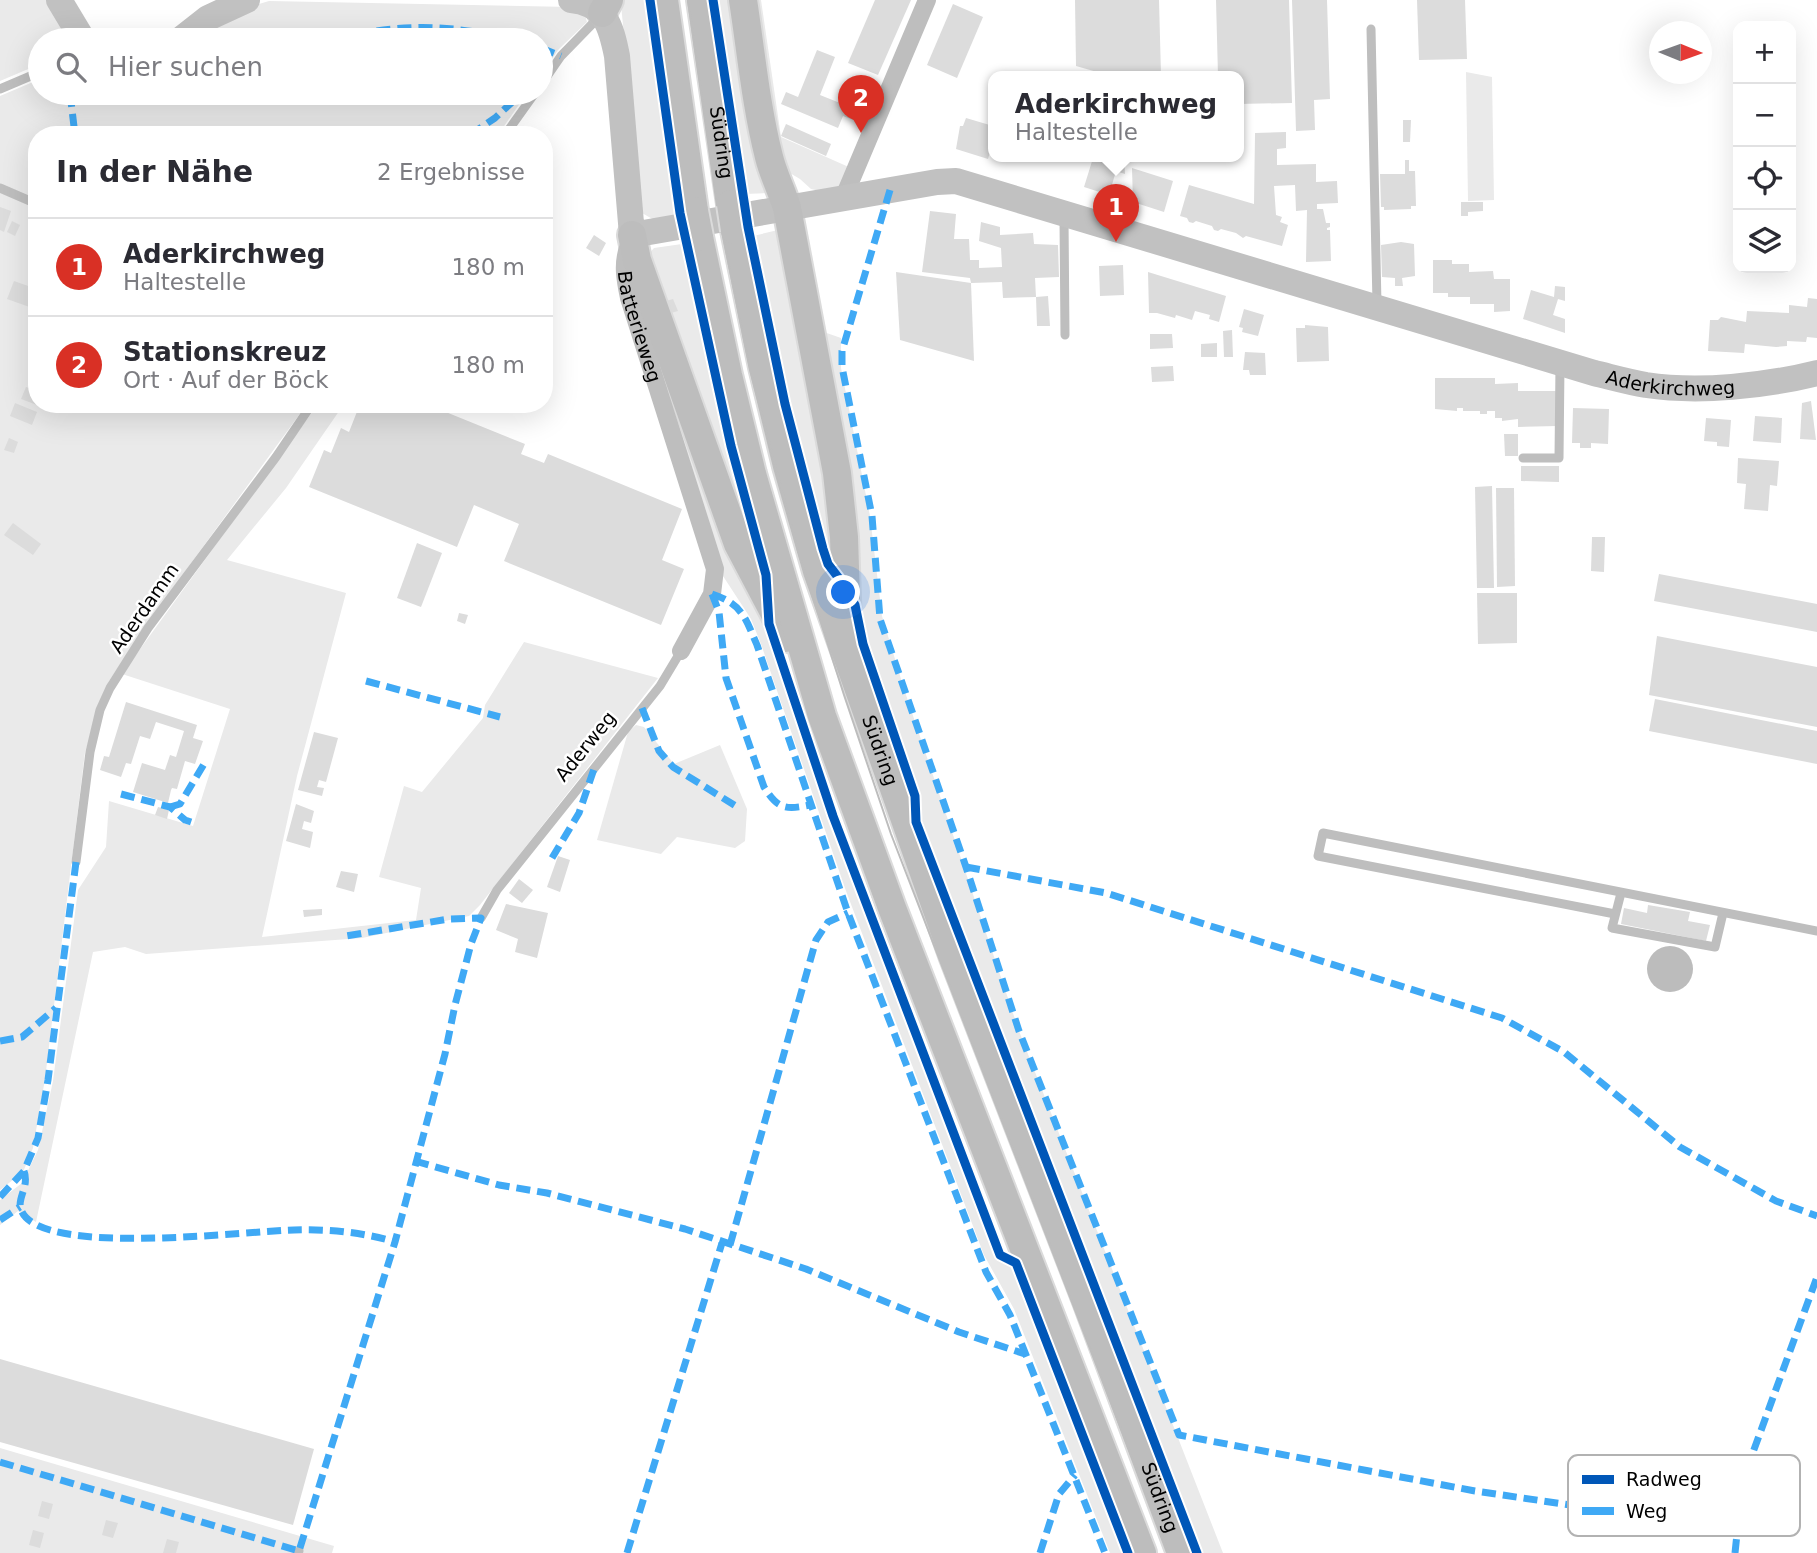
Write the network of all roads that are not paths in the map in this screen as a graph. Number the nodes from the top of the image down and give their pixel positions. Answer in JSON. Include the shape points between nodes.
{"nodes":[{"id":1,"x":59,"y":0,"type":"edge"},
{"id":2,"x":247,"y":0,"type":"edge"},
{"id":3,"x":664,"y":0,"type":"edge"},
{"id":4,"x":701,"y":0,"type":"edge"},
{"id":5,"x":743,"y":0,"type":"edge"},
{"id":6,"x":927,"y":0,"type":"edge"},
{"id":7,"x":591,"y":3,"type":"edge"},
{"id":8,"x":75,"y":28,"type":"edge"},
{"id":9,"x":195,"y":28,"type":"edge"},
{"id":10,"x":1371,"y":29,"type":"dead end"},
{"id":11,"x":553,"y":68,"type":"edge"},
{"id":12,"x":28,"y":77,"type":"edge"},
{"id":13,"x":0,"y":89,"type":"edge"},
{"id":14,"x":526,"y":105,"type":"edge"},
{"id":15,"x":511,"y":126,"type":"edge"},
{"id":16,"x":0,"y":188,"type":"edge"},
{"id":17,"x":843,"y":199,"type":"junction"},
{"id":18,"x":28,"y":200,"type":"edge"},
{"id":19,"x":787,"y":208,"type":"junction"},
{"id":20,"x":1064,"y":213,"type":"junction"},
{"id":21,"x":632,"y":235,"type":"junction"},
{"id":22,"x":1377,"y":309,"type":"junction"},
{"id":23,"x":1065,"y":335,"type":"dead end"},
{"id":24,"x":1560,"y":363,"type":"junction"},
{"id":25,"x":1817,"y":373,"type":"edge"},
{"id":26,"x":306,"y":413,"type":"edge"},
{"id":27,"x":1523,"y":458,"type":"dead end"},
{"id":28,"x":712,"y":594,"type":"joint"},
{"id":29,"x":681,"y":651,"type":"joint"},
{"id":30,"x":850,"y":667,"type":"junction"},
{"id":31,"x":822,"y":716,"type":"junction"},
{"id":32,"x":76,"y":862,"type":"dead end"},
{"id":33,"x":1621,"y":893,"type":"junction"},
{"id":34,"x":1723,"y":913,"type":"junction"},
{"id":35,"x":1615,"y":914,"type":"junction"},
{"id":36,"x":481,"y":918,"type":"dead end"},
{"id":37,"x":1817,"y":931,"type":"edge"},
{"id":38,"x":1142,"y":1553,"type":"edge"},
{"id":39,"x":1181,"y":1553,"type":"edge"}],
"edges":[{"from":1,"to":8,"type":"street"},
{"from":2,"to":9,"type":"street"},
{"from":3,"to":31,"type":"main road","name":"Südring","via":[[697,224],[728,375]]},
{"from":4,"to":30,"type":"main road","name":"Südring","via":[[733,217],[763,367],[817,571]]},
{"from":5,"to":19,"type":"main road","via":[[769,160]]},
{"from":6,"to":17,"type":"street"},
{"from":7,"to":11,"type":"lane"},
{"from":7,"to":21,"type":"street","name":"Batterieweg","via":[[614,38]]},
{"from":10,"to":22,"type":"lane"},
{"from":12,"to":13,"type":"lane"},
{"from":14,"to":15,"type":"lane"},
{"from":16,"to":18,"type":"lane"},
{"from":17,"to":19,"type":"street","name":"Aderkirchweg"},
{"from":17,"to":20,"type":"street","name":"Aderkirchweg","via":[[956,181]]},
{"from":19,"to":21,"type":"street","name":"Aderkirchweg"},
{"from":19,"to":30,"type":"main road","via":[[836,472]]},
{"from":20,"to":22,"type":"street","name":"Aderkirchweg"},
{"from":20,"to":23,"type":"lane"},
{"from":21,"to":28,"type":"street","name":"Batterieweg","via":[[624,277],[715,569]]},
{"from":21,"to":31,"type":"main road","via":[[738,544]]},
{"from":22,"to":24,"type":"street","name":"Aderkirchweg"},
{"from":24,"to":25,"type":"street","name":"Aderkirchweg","via":[[1660,386],[1753,386]]},
{"from":24,"to":27,"type":"lane","via":[[1559,458]]},
{"from":26,"to":32,"type":"lane","name":"Aderdamm","via":[[148,628],[110,688],[90,752]]},
{"from":28,"to":29,"type":"street","name":"Aderweg"},
{"from":29,"to":36,"type":"lane","name":"Aderweg","via":[[660,686],[497,890]]},
{"from":30,"to":39,"type":"main road","name":"Südring","via":[[953,955]]},
{"from":31,"to":38,"type":"main road","name":"Südring"},
{"from":33,"to":34,"type":"lane"},
{"from":33,"to":35,"type":"lane"},
{"from":33,"to":35,"type":"lane","via":[[1323,834],[1318,856]]},
{"from":34,"to":35,"type":"lane","via":[[1715,947],[1612,928]]},
{"from":34,"to":37,"type":"lane"}]}
